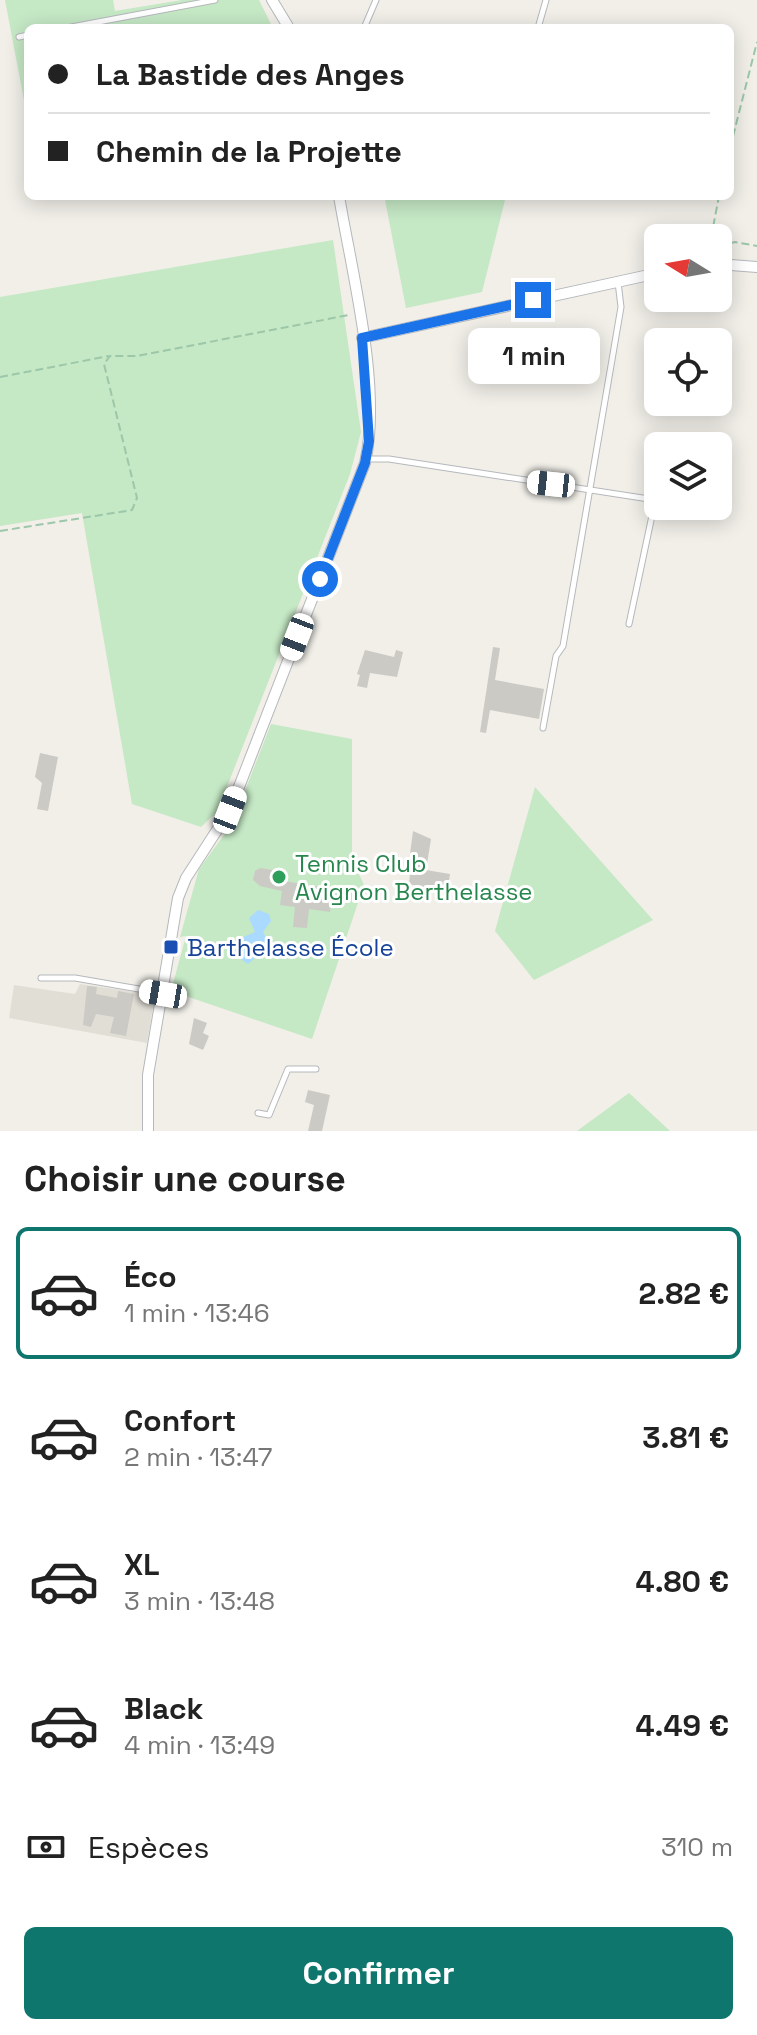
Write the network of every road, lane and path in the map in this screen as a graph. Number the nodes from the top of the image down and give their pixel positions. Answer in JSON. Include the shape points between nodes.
{"nodes":[{"id":1,"x":215,"y":0,"type":"edge"},
{"id":2,"x":272,"y":0,"type":"edge"},
{"id":3,"x":376,"y":0,"type":"edge"},
{"id":4,"x":546,"y":0,"type":"edge"},
{"id":5,"x":87,"y":24,"type":"edge"},
{"id":6,"x":287,"y":24,"type":"edge"},
{"id":7,"x":366,"y":24,"type":"edge"},
{"id":8,"x":539,"y":24,"type":"edge"},
{"id":9,"x":24,"y":36,"type":"edge"},
{"id":10,"x":19,"y":37,"type":"dead end"},
{"id":11,"x":757,"y":42,"type":"edge"},
{"id":12,"x":735,"y":128,"type":"joint"},
{"id":13,"x":734,"y":132,"type":"edge"},
{"id":14,"x":340,"y":200,"type":"edge"},
{"id":15,"x":718,"y":200,"type":"edge"},
{"id":16,"x":714,"y":224,"type":"edge"},
{"id":17,"x":732,"y":243,"type":"edge"},
{"id":18,"x":757,"y":246,"type":"edge"},
{"id":19,"x":732,"y":265,"type":"edge"},
{"id":20,"x":757,"y":267,"type":"edge"},
{"id":21,"x":644,"y":276,"type":"edge"},
{"id":22,"x":618,"y":282,"type":"junction"},
{"id":23,"x":358,"y":313,"type":"junction"},
{"id":24,"x":362,"y":338,"type":"junction"},
{"id":25,"x":110,"y":356,"type":"junction"},
{"id":26,"x":0,"y":377,"type":"edge"},
{"id":27,"x":365,"y":459,"type":"junction"},
{"id":28,"x":588,"y":488,"type":"junction"},
{"id":29,"x":0,"y":531,"type":"edge"},
{"id":30,"x":629,"y":624,"type":"dead end"},
{"id":31,"x":543,"y":728,"type":"dead end"},
{"id":32,"x":41,"y":978,"type":"dead end"},
{"id":33,"x":163,"y":994,"type":"junction"},
{"id":34,"x":316,"y":1069,"type":"dead end"},
{"id":35,"x":258,"y":1113,"type":"dead end"},
{"id":36,"x":148,"y":1131,"type":"edge"}],
"edges":[{"from":1,"to":5,"type":"lane"},
{"from":2,"to":6,"type":"street"},
{"from":3,"to":7,"type":"lane"},
{"from":4,"to":8,"type":"lane"},
{"from":9,"to":10,"type":"lane"},
{"from":11,"to":12,"type":"path"},
{"from":12,"to":13,"type":"path"},
{"from":14,"to":23,"type":"street"},
{"from":15,"to":16,"type":"path"},
{"from":17,"to":18,"type":"path"},
{"from":19,"to":20,"type":"street"},
{"from":21,"to":22,"type":"street"},
{"from":22,"to":24,"type":"street"},
{"from":22,"to":28,"type":"lane","via":[[621,307]]},
{"from":23,"to":24,"type":"street"},
{"from":23,"to":25,"type":"path","via":[[137,356]]},
{"from":24,"to":27,"type":"street","via":[[370,420]]},
{"from":25,"to":26,"type":"path"},
{"from":25,"to":29,"type":"path","via":[[104,364],[137,498],[132,510]]},
{"from":27,"to":28,"type":"lane"},
{"from":27,"to":33,"type":"street","via":[[230,810],[178,898]]},
{"from":28,"to":30,"type":"lane","via":[[646,497],[653,506]]},
{"from":28,"to":31,"type":"lane","via":[[563,646],[556,656]]},
{"from":32,"to":33,"type":"lane","via":[[75,978]]},
{"from":33,"to":36,"type":"street","via":[[148,1075]]},
{"from":34,"to":35,"type":"lane","via":[[288,1069],[269,1115]]}]}
